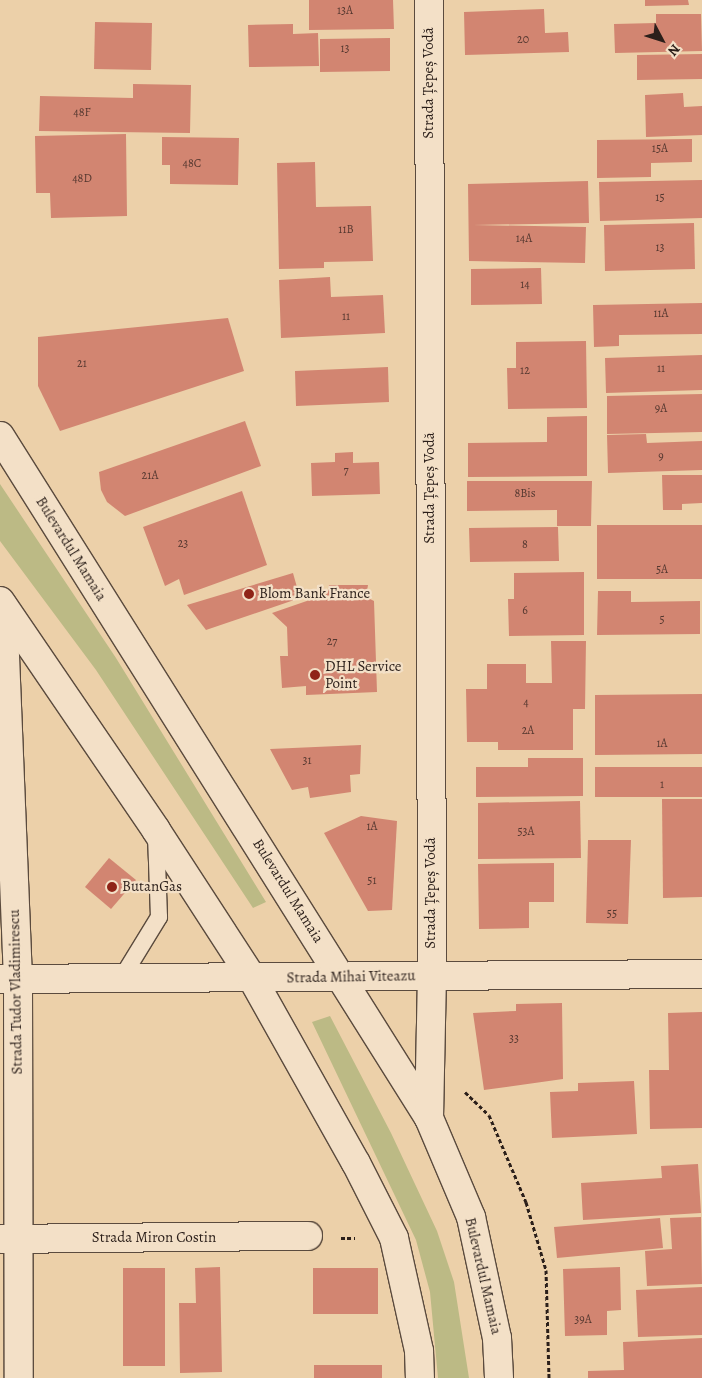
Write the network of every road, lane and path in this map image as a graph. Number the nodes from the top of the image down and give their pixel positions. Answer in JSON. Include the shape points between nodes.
{"nodes":[{"id":1,"x":429,"y":0,"type":"edge"},
{"id":2,"x":0,"y":436,"type":"edge"},
{"id":3,"x":2,"y":603,"type":"edge"},
{"id":4,"x":3,"y":667,"type":"edge"},
{"id":5,"x":156,"y":830,"type":"junction"},
{"id":6,"x":702,"y":974,"type":"edge"},
{"id":7,"x":432,"y":976,"type":"junction"},
{"id":8,"x":252,"y":978,"type":"junction"},
{"id":9,"x":344,"y":978,"type":"junction"},
{"id":10,"x":121,"y":979,"type":"junction"},
{"id":11,"x":9,"y":980,"type":"edge"},
{"id":12,"x":470,"y":1097,"type":"dead end"},
{"id":13,"x":429,"y":1118,"type":"junction"},
{"id":14,"x":308,"y":1236,"type":"dead end"},
{"id":15,"x":9,"y":1239,"type":"edge"},
{"id":16,"x":20,"y":1378,"type":"edge"},
{"id":17,"x":420,"y":1378,"type":"edge"},
{"id":18,"x":499,"y":1378,"type":"edge"},
{"id":19,"x":549,"y":1378,"type":"edge"}],
"edges":[{"from":1,"to":7,"type":"street","name":"Strada Țepeș Vodă"},
{"from":2,"to":9,"type":"street","name":"Bulevardul Mamaia"},
{"from":3,"to":4,"type":"street","name":"Strada Tudor Vladimirescu"},
{"from":3,"to":5,"type":"street"},
{"from":4,"to":11,"type":"street","name":"Strada Tudor Vladimirescu"},
{"from":5,"to":8,"type":"street"},
{"from":5,"to":10,"type":"lane","via":[[159,917]]},
{"from":6,"to":7,"type":"street","name":"Strada Mihai Viteazu"},
{"from":7,"to":9,"type":"street","name":"Strada Mihai Viteazu"},
{"from":7,"to":13,"type":"street","name":"Strada Țepeș Vodă"},
{"from":8,"to":9,"type":"street","name":"Strada Mihai Viteazu"},
{"from":8,"to":10,"type":"street","name":"Strada Mihai Viteazu"},
{"from":8,"to":17,"type":"street","via":[[394,1238],[419,1351]]},
{"from":9,"to":13,"type":"street","name":"Bulevardul Mamaia"},
{"from":10,"to":11,"type":"street","name":"Strada Mihai Viteazu"},
{"from":11,"to":15,"type":"street","name":"Strada Tudor Vladimirescu"},
{"from":12,"to":19,"type":"path","via":[[489,1115],[526,1202],[543,1262]]},
{"from":13,"to":18,"type":"street","name":"Bulevardul Mamaia","via":[[471,1217],[497,1338]]},
{"from":14,"to":15,"type":"street","name":"Strada Miron Costin"},
{"from":15,"to":16,"type":"street","name":"Strada Tudor Vladimirescu"}]}
